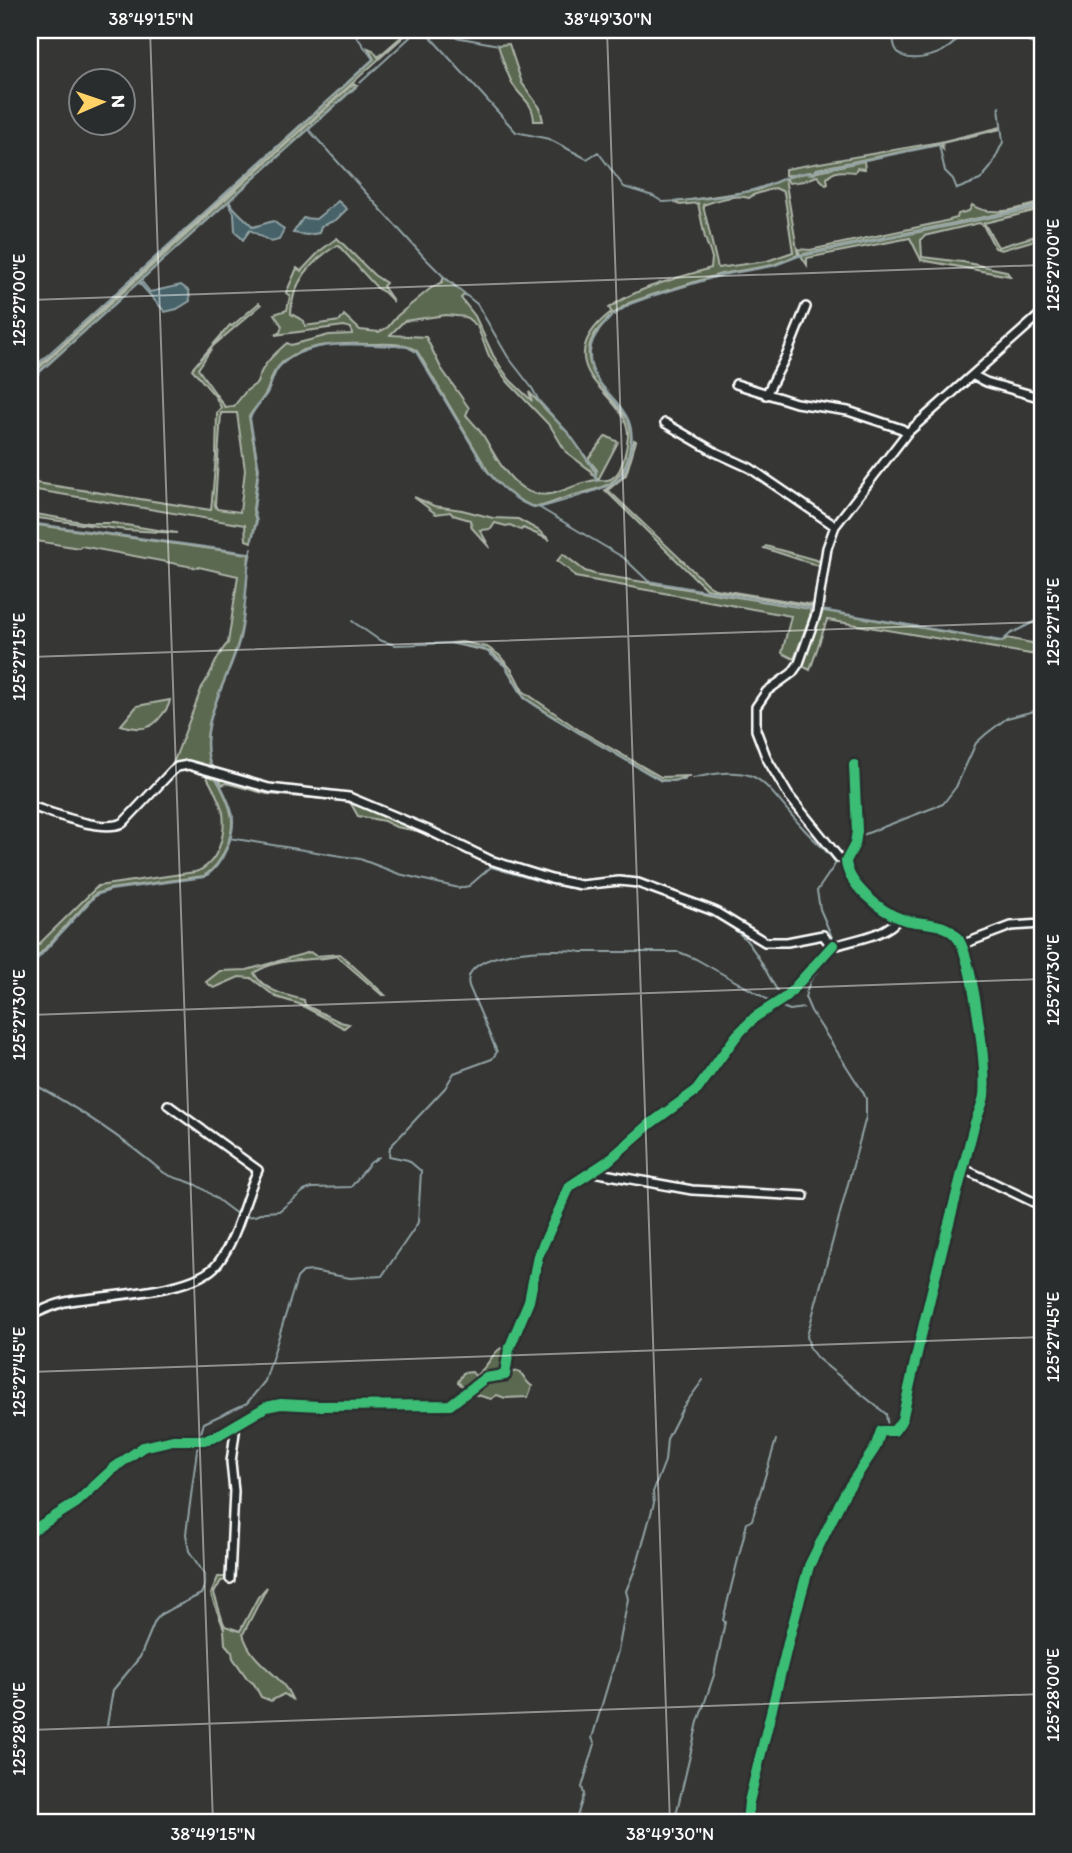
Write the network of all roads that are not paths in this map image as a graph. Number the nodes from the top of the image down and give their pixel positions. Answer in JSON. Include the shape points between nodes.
{"nodes":[{"id":1,"x":806,"y":307,"type":"dead end"},
{"id":2,"x":1042,"y":313,"type":"edge"},
{"id":3,"x":974,"y":376,"type":"junction"},
{"id":4,"x":736,"y":384,"type":"dead end"},
{"id":5,"x":766,"y":395,"type":"junction"},
{"id":6,"x":1042,"y":398,"type":"edge"},
{"id":7,"x":666,"y":423,"type":"dead end"},
{"id":8,"x":907,"y":433,"type":"junction"},
{"id":9,"x":835,"y":526,"type":"junction"},
{"id":10,"x":853,"y":765,"type":"dead end"},
{"id":11,"x":30,"y":806,"type":"edge"},
{"id":12,"x":846,"y":861,"type":"junction"},
{"id":13,"x":899,"y":918,"type":"junction"},
{"id":14,"x":1042,"y":924,"type":"edge"},
{"id":15,"x":833,"y":945,"type":"junction"},
{"id":16,"x":961,"y":945,"type":"junction"},
{"id":17,"x":168,"y":1105,"type":"dead end"},
{"id":18,"x":964,"y":1169,"type":"junction"},
{"id":19,"x":593,"y":1172,"type":"junction"},
{"id":20,"x":804,"y":1196,"type":"dead end"},
{"id":21,"x":1042,"y":1206,"type":"edge"},
{"id":22,"x":30,"y":1316,"type":"edge"},
{"id":23,"x":237,"y":1424,"type":"junction"},
{"id":24,"x":30,"y":1532,"type":"edge"},
{"id":25,"x":230,"y":1579,"type":"dead end"},
{"id":26,"x":747,"y":1823,"type":"edge"}],
"edges":[{"from":1,"to":5,"type":"street"},
{"from":2,"to":3,"type":"street"},
{"from":3,"to":6,"type":"street"},
{"from":3,"to":8,"type":"street"},
{"from":4,"to":5,"type":"street"},
{"from":5,"to":8,"type":"street","via":[[848,411]]},
{"from":7,"to":9,"type":"street","via":[[750,468]]},
{"from":8,"to":9,"type":"street"},
{"from":9,"to":12,"type":"street","via":[[817,612],[799,663],[766,691],[754,715],[762,748],[789,796],[829,847]]},
{"from":10,"to":12,"type":"street","via":[[857,831]]},
{"from":11,"to":15,"type":"street","via":[[113,827],[123,823],[177,767],[199,767],[269,788],[349,797],[490,860],[551,879],[580,885],[638,883],[714,911],[765,942],[823,935]]},
{"from":12,"to":13,"type":"street","via":[[857,888]]},
{"from":13,"to":15,"type":"street","via":[[885,930]]},
{"from":13,"to":16,"type":"street","via":[[946,927]]},
{"from":14,"to":16,"type":"street","via":[[1011,926]]},
{"from":15,"to":19,"type":"street","via":[[786,997],[737,1035],[697,1090]]},
{"from":16,"to":18,"type":"street","via":[[973,989],[984,1082]]},
{"from":17,"to":22,"type":"street","via":[[258,1170],[222,1258],[209,1273],[183,1283],[61,1303]]},
{"from":18,"to":21,"type":"street"},
{"from":18,"to":26,"type":"street","via":[[902,1420],[894,1431],[881,1431],[876,1448],[845,1493],[809,1566]]},
{"from":19,"to":20,"type":"street","via":[[692,1190]]},
{"from":19,"to":23,"type":"street","via":[[565,1194],[541,1249],[505,1375],[485,1378],[450,1405],[274,1405]]},
{"from":23,"to":24,"type":"street","via":[[209,1439],[144,1447],[76,1503]]},
{"from":23,"to":25,"type":"street","via":[[231,1462]]}]}
